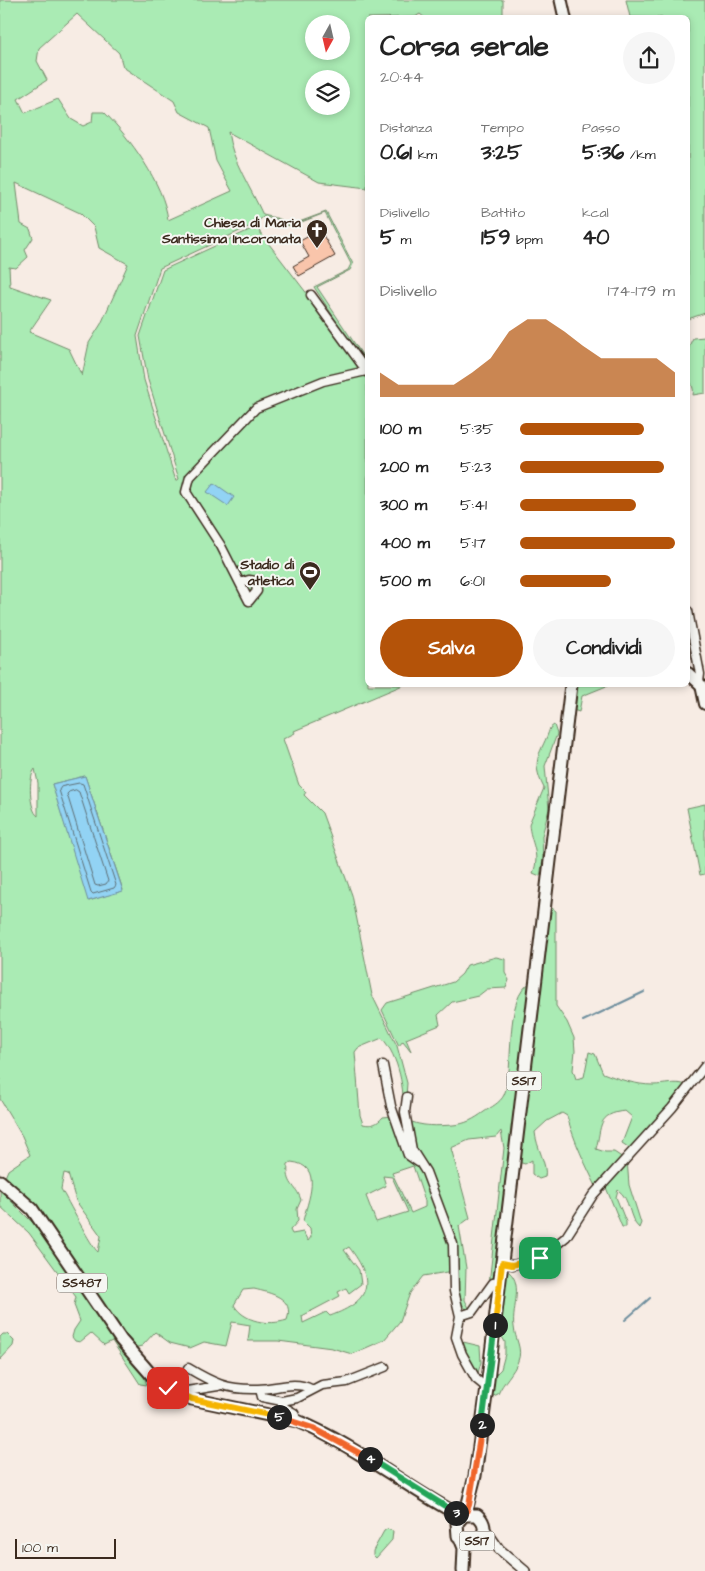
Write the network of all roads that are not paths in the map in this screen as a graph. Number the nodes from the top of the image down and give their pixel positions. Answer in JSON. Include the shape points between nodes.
{"nodes":[{"id":1,"x":561,"y":0,"type":"edge"},
{"id":2,"x":564,"y":15,"type":"edge"},
{"id":3,"x":311,"y":296,"type":"dead end"},
{"id":4,"x":365,"y":369,"type":"edge"},
{"id":5,"x":365,"y":372,"type":"edge"},
{"id":6,"x":240,"y":583,"type":"dead end"},
{"id":7,"x":690,"y":622,"type":"edge"},
{"id":8,"x":697,"y":659,"type":"junction"},
{"id":9,"x":690,"y":670,"type":"edge"},
{"id":10,"x":690,"y":674,"type":"edge"},
{"id":11,"x":699,"y":682,"type":"junction"},
{"id":12,"x":571,"y":687,"type":"edge"},
{"id":13,"x":705,"y":704,"type":"edge"},
{"id":14,"x":383,"y":1065,"type":"dead end"},
{"id":15,"x":705,"y":1066,"type":"edge"},
{"id":16,"x":407,"y":1097,"type":"dead end"},
{"id":17,"x":420,"y":1163,"type":"junction"},
{"id":18,"x":0,"y":1181,"type":"edge"},
{"id":19,"x":502,"y":1263,"type":"junction"},
{"id":20,"x":500,"y":1282,"type":"junction"},
{"id":21,"x":460,"y":1316,"type":"junction"},
{"id":22,"x":386,"y":1367,"type":"dead end"},
{"id":23,"x":188,"y":1368,"type":"dead end"},
{"id":24,"x":220,"y":1386,"type":"junction"},
{"id":25,"x":487,"y":1388,"type":"junction"},
{"id":26,"x":260,"y":1389,"type":"junction"},
{"id":27,"x":311,"y":1389,"type":"junction"},
{"id":28,"x":185,"y":1397,"type":"junction"},
{"id":29,"x":282,"y":1401,"type":"junction"},
{"id":30,"x":297,"y":1421,"type":"junction"},
{"id":31,"x":475,"y":1476,"type":"junction"},
{"id":32,"x":441,"y":1505,"type":"junction"},
{"id":33,"x":465,"y":1515,"type":"junction"},
{"id":34,"x":480,"y":1518,"type":"junction"},
{"id":35,"x":485,"y":1529,"type":"junction"},
{"id":36,"x":458,"y":1534,"type":"junction"},
{"id":37,"x":476,"y":1541,"type":"junction"},
{"id":38,"x":506,"y":1556,"type":"junction"},
{"id":39,"x":463,"y":1571,"type":"edge"},
{"id":40,"x":470,"y":1571,"type":"edge"},
{"id":41,"x":525,"y":1571,"type":"edge"}],
"edges":[{"from":1,"to":2,"type":"main road"},
{"from":3,"to":4,"type":"street"},
{"from":5,"to":6,"type":"street","via":[[323,381],[256,408],[190,477],[186,492],[217,539]]},
{"from":7,"to":8,"type":"street"},
{"from":8,"to":9,"type":"street"},
{"from":8,"to":11,"type":"street"},
{"from":10,"to":11,"type":"main road"},
{"from":11,"to":13,"type":"main road"},
{"from":12,"to":19,"type":"main road","number":"SS17"},
{"from":14,"to":17,"type":"street","via":[[391,1106],[408,1155]]},
{"from":15,"to":19,"type":"street","via":[[672,1108],[593,1195],[566,1237],[540,1258],[512,1265]]},
{"from":16,"to":17,"type":"street","via":[[407,1133]]},
{"from":17,"to":21,"type":"street","via":[[453,1244],[454,1291]]},
{"from":18,"to":28,"type":"main road","number":"SS487","via":[[32,1209],[121,1340],[164,1386]]},
{"from":19,"to":20,"type":"main road","number":"SS17"},
{"from":20,"to":21,"type":"street","via":[[493,1283],[472,1312]]},
{"from":20,"to":25,"type":"main road","number":"SS17"},
{"from":21,"to":25,"type":"street","via":[[456,1337],[462,1354],[476,1379]]},
{"from":22,"to":27,"type":"street","via":[[346,1382]]},
{"from":23,"to":24,"type":"street"},
{"from":24,"to":26,"type":"street"},
{"from":24,"to":28,"type":"street","via":[[187,1391]]},
{"from":25,"to":31,"type":"main road","number":"SS17"},
{"from":26,"to":27,"type":"street","via":[[302,1384]]},
{"from":26,"to":29,"type":"street","via":[[262,1397]]},
{"from":27,"to":29,"type":"street","via":[[297,1398]]},
{"from":28,"to":30,"type":"main road","number":"SS487"},
{"from":29,"to":30,"type":"street","via":[[282,1406],[294,1413]]},
{"from":30,"to":32,"type":"main road","number":"SS487","via":[[373,1461]]},
{"from":31,"to":33,"type":"main road","number":"SS17"},
{"from":31,"to":34,"type":"main road","number":"SS17"},
{"from":32,"to":33,"type":"main road","number":"SS487"},
{"from":32,"to":36,"type":"main road","number":"SS487"},
{"from":33,"to":34,"type":"main road","number":"SS17","via":[[473,1514]]},
{"from":33,"to":36,"type":"main road","number":"SS17","via":[[457,1523]]},
{"from":34,"to":35,"type":"main road","number":"SS17"},
{"from":35,"to":37,"type":"main road","number":"SS17"},
{"from":35,"to":38,"type":"street"},
{"from":36,"to":37,"type":"main road","number":"SS17","via":[[468,1542]]},
{"from":36,"to":39,"type":"main road","number":"SS17","via":[[464,1548]]},
{"from":37,"to":38,"type":"street"},
{"from":37,"to":40,"type":"main road","number":"SS17"},
{"from":38,"to":41,"type":"street"}]}
